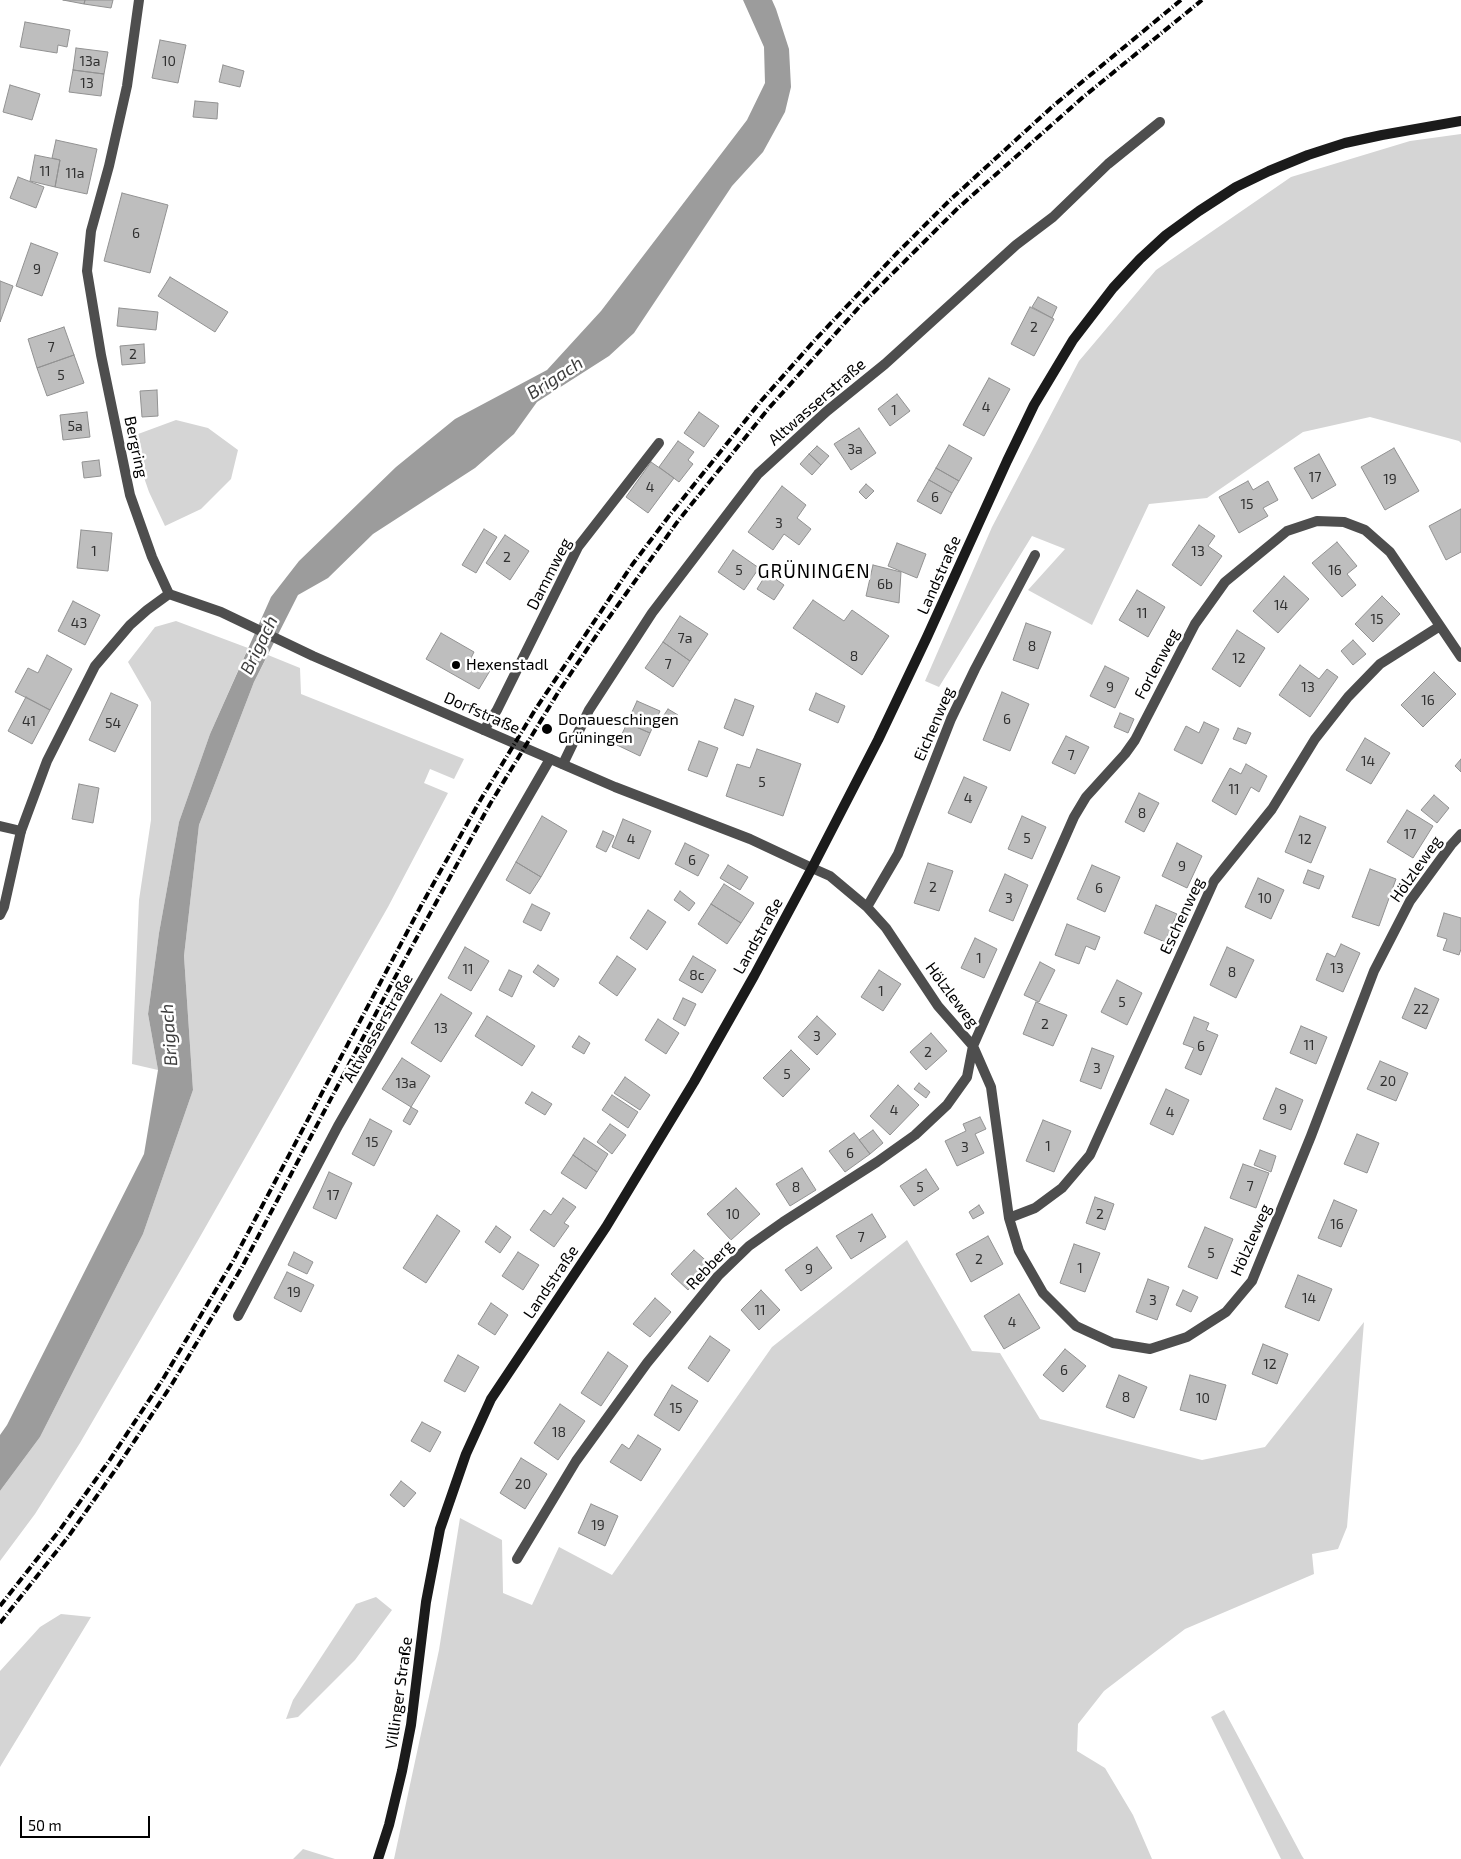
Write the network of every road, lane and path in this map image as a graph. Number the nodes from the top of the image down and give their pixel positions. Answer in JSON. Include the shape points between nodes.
{"nodes":[{"id":1,"x":139,"y":0,"type":"edge"},
{"id":2,"x":1461,"y":121,"type":"edge"},
{"id":3,"x":1160,"y":122,"type":"dead end"},
{"id":4,"x":659,"y":443,"type":"dead end"},
{"id":5,"x":1036,"y":555,"type":"dead end"},
{"id":6,"x":169,"y":594,"type":"junction"},
{"id":7,"x":1440,"y":626,"type":"junction"},
{"id":8,"x":1461,"y":657,"type":"edge"},
{"id":9,"x":484,"y":730,"type":"junction"},
{"id":10,"x":550,"y":759,"type":"junction"},
{"id":11,"x":562,"y":764,"type":"junction"},
{"id":12,"x":0,"y":826,"type":"edge"},
{"id":13,"x":22,"y":831,"type":"junction"},
{"id":14,"x":1461,"y":834,"type":"edge"},
{"id":15,"x":812,"y":868,"type":"junction"},
{"id":16,"x":867,"y":907,"type":"junction"},
{"id":17,"x":0,"y":915,"type":"edge"},
{"id":18,"x":973,"y":1046,"type":"junction"},
{"id":19,"x":1009,"y":1218,"type":"junction"},
{"id":20,"x":238,"y":1316,"type":"dead end"},
{"id":21,"x":440,"y":1529,"type":"joint"},
{"id":22,"x":517,"y":1559,"type":"dead end"},
{"id":23,"x":378,"y":1859,"type":"edge"}],
"edges":[{"from":1,"to":6,"type":"street","name":"Bergring","via":[[127,86],[91,231],[87,271],[130,495]]},
{"from":2,"to":15,"type":"main road","name":"Landstraße","via":[[1345,144],[1236,187],[1179,226],[1140,259],[1113,288],[1073,340],[1030,413],[892,710]]},
{"from":3,"to":11,"type":"street","name":"Altwasserstraße","via":[[1108,164],[1053,217],[1016,245],[758,474],[652,613],[590,710]]},
{"from":4,"to":9,"type":"street","name":"Dammweg","via":[[578,547],[498,710]]},
{"from":5,"to":16,"type":"street","name":"Eichenweg","via":[[975,669],[919,795],[898,854]]},
{"from":6,"to":9,"type":"street","name":"Dorfstraße","via":[[221,612]]},
{"from":6,"to":13,"type":"street","via":[[130,625],[95,666],[47,761]]},
{"from":7,"to":8,"type":"street","name":"Forlenweg"},
{"from":7,"to":18,"type":"street","name":"Forlenweg","via":[[1390,552],[1365,530],[1344,522],[1317,521],[1287,531],[1226,582],[1196,622],[1135,740],[1086,797],[1074,817]]},
{"from":7,"to":19,"type":"street","name":"Eschenweg","via":[[1380,664],[1348,697],[1315,739],[1272,809],[1214,881],[1090,1155],[1062,1188],[1035,1208]]},
{"from":9,"to":10,"type":"street","name":"Dorfstraße"},
{"from":10,"to":11,"type":"street","name":"Dorfstraße"},
{"from":10,"to":20,"type":"street","name":"Altwasserstraße","via":[[338,1126]]},
{"from":11,"to":15,"type":"street","name":"Dorfstraße","via":[[750,839]]},
{"from":12,"to":13,"type":"street"},
{"from":13,"to":17,"type":"street"},
{"from":14,"to":19,"type":"street","name":"Hölzleweg","via":[[1410,901],[1376,967],[1252,1281],[1226,1312],[1187,1337],[1150,1349],[1112,1343],[1076,1326],[1043,1293],[1018,1251]]},
{"from":15,"to":16,"type":"street","name":"Hölzleweg","via":[[830,876]]},
{"from":15,"to":21,"type":"main road","name":"Landstraße","via":[[694,1082],[606,1227],[491,1399],[466,1454]]},
{"from":16,"to":18,"type":"street","name":"Hölzleweg","via":[[886,928],[938,1006]]},
{"from":18,"to":19,"type":"street","name":"Hölzleweg","via":[[991,1087]]},
{"from":18,"to":22,"type":"street","name":"Rebberg","via":[[967,1077],[948,1105],[915,1135],[749,1246],[718,1276],[647,1363],[576,1461]]},
{"from":21,"to":23,"type":"main road","name":"Villinger Straße","via":[[426,1602],[411,1725],[389,1825]]}]}
